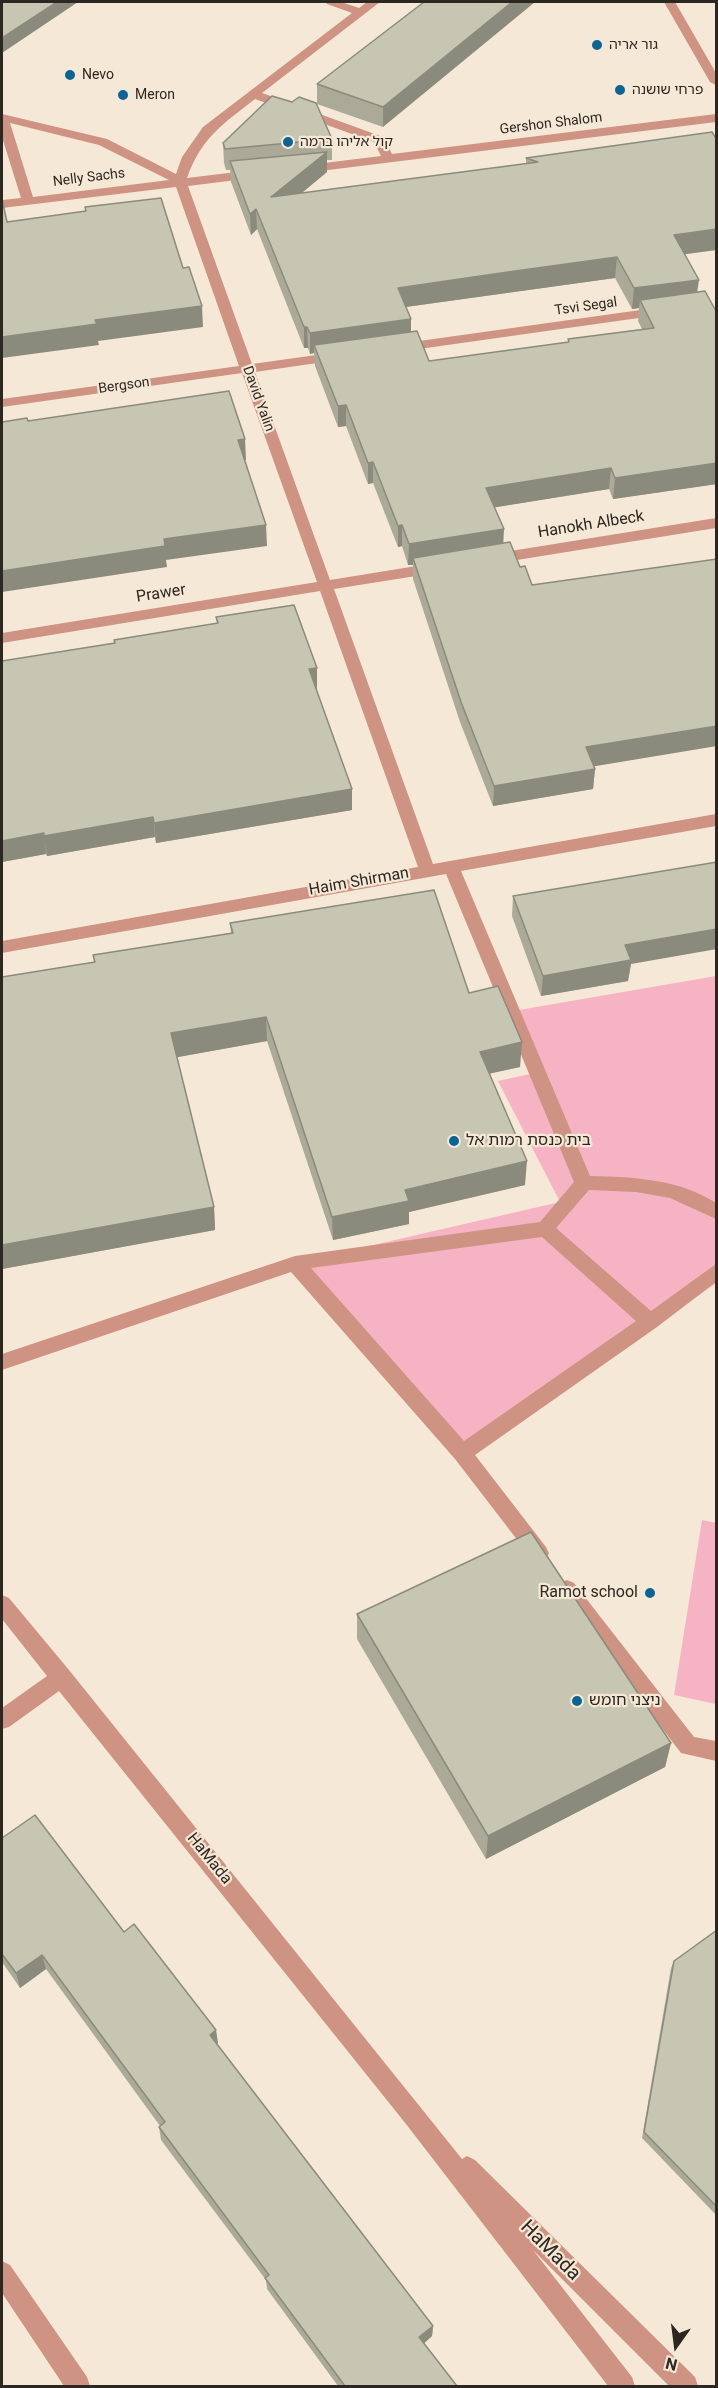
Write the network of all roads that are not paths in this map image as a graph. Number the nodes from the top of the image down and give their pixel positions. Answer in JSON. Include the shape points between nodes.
{"nodes":[{"id":1,"x":331,"y":2,"type":"edge"},
{"id":2,"x":374,"y":2,"type":"edge"},
{"id":3,"x":669,"y":2,"type":"edge"},
{"id":4,"x":360,"y":12,"type":"junction"},
{"id":5,"x":717,"y":82,"type":"edge"},
{"id":6,"x":253,"y":94,"type":"junction"},
{"id":7,"x":2,"y":118,"type":"edge"},
{"id":8,"x":717,"y":118,"type":"edge"},
{"id":9,"x":389,"y":160,"type":"junction"},
{"id":10,"x":296,"y":170,"type":"edge"},
{"id":11,"x":261,"y":173,"type":"edge"},
{"id":12,"x":180,"y":182,"type":"junction"},
{"id":13,"x":27,"y":201,"type":"junction"},
{"id":14,"x":2,"y":204,"type":"edge"},
{"id":15,"x":682,"y":308,"type":"edge"},
{"id":16,"x":389,"y":349,"type":"edge"},
{"id":17,"x":354,"y":354,"type":"edge"},
{"id":18,"x":247,"y":369,"type":"junction"},
{"id":19,"x":2,"y":403,"type":"edge"},
{"id":20,"x":717,"y":523,"type":"edge"},
{"id":21,"x":482,"y":561,"type":"edge"},
{"id":22,"x":448,"y":566,"type":"edge"},
{"id":23,"x":326,"y":586,"type":"junction"},
{"id":24,"x":2,"y":638,"type":"edge"},
{"id":25,"x":717,"y":820,"type":"edge"},
{"id":26,"x":451,"y":866,"type":"junction"},
{"id":27,"x":427,"y":870,"type":"junction"},
{"id":28,"x":2,"y":947,"type":"edge"},
{"id":29,"x":584,"y":1183,"type":"junction"},
{"id":30,"x":717,"y":1212,"type":"edge"},
{"id":31,"x":545,"y":1228,"type":"junction"},
{"id":32,"x":295,"y":1263,"type":"junction"},
{"id":33,"x":717,"y":1272,"type":"edge"},
{"id":34,"x":650,"y":1322,"type":"junction"},
{"id":35,"x":2,"y":1362,"type":"edge"},
{"id":36,"x":462,"y":1453,"type":"junction"},
{"id":37,"x":2,"y":1604,"type":"edge"},
{"id":38,"x":62,"y":1677,"type":"junction"},
{"id":39,"x":2,"y":1720,"type":"edge"},
{"id":40,"x":717,"y":1751,"type":"edge"},
{"id":41,"x":414,"y":2116,"type":"junction"},
{"id":42,"x":2,"y":2273,"type":"edge"},
{"id":43,"x":78,"y":2386,"type":"edge"},
{"id":44,"x":623,"y":2386,"type":"edge"},
{"id":45,"x":686,"y":2386,"type":"edge"}],
"edges":[{"from":1,"to":4,"type":"street"},
{"from":2,"to":4,"type":"street"},
{"from":3,"to":5,"type":"street"},
{"from":4,"to":6,"type":"street"},
{"from":6,"to":9,"type":"street","via":[[380,140]]},
{"from":6,"to":12,"type":"street","via":[[207,130],[188,157]]},
{"from":7,"to":12,"type":"street","via":[[103,142]]},
{"from":7,"to":13,"type":"street"},
{"from":8,"to":9,"type":"street","name":"Gershon Shalom"},
{"from":9,"to":10,"type":"street","name":"Gershon Shalom"},
{"from":11,"to":12,"type":"street","name":"Nelly Sachs"},
{"from":12,"to":13,"type":"street","name":"Nelly Sachs"},
{"from":12,"to":18,"type":"street","name":"David Yalin"},
{"from":13,"to":14,"type":"street","name":"Nelly Sachs"},
{"from":15,"to":16,"type":"street","name":"Tsvi Segal"},
{"from":17,"to":18,"type":"street","name":"Bergson"},
{"from":18,"to":19,"type":"street","name":"Bergson"},
{"from":18,"to":23,"type":"street","name":"David Yalin"},
{"from":20,"to":21,"type":"street","name":"Hanokh Albeck"},
{"from":22,"to":23,"type":"street","name":"Prawer"},
{"from":23,"to":24,"type":"street","name":"Prawer"},
{"from":23,"to":27,"type":"street","name":"David Yalin"},
{"from":25,"to":26,"type":"street","name":"Haim Shirman"},
{"from":26,"to":27,"type":"street","name":"Haim Shirman"},
{"from":26,"to":29,"type":"street"},
{"from":27,"to":28,"type":"street","name":"Haim Shirman"},
{"from":29,"to":30,"type":"street","via":[[649,1184],[702,1201]]},
{"from":29,"to":31,"type":"street"},
{"from":31,"to":32,"type":"street"},
{"from":31,"to":34,"type":"street"},
{"from":32,"to":35,"type":"street"},
{"from":32,"to":36,"type":"street"},
{"from":33,"to":34,"type":"street"},
{"from":34,"to":36,"type":"street"},
{"from":36,"to":40,"type":"street","via":[[687,1746]]},
{"from":37,"to":38,"type":"street","name":"HaMada"},
{"from":38,"to":39,"type":"street"},
{"from":38,"to":41,"type":"street","name":"HaMada"},
{"from":41,"to":44,"type":"street","name":"HaMada"},
{"from":41,"to":45,"type":"street","name":"HaMada"},
{"from":42,"to":43,"type":"street"}]}
